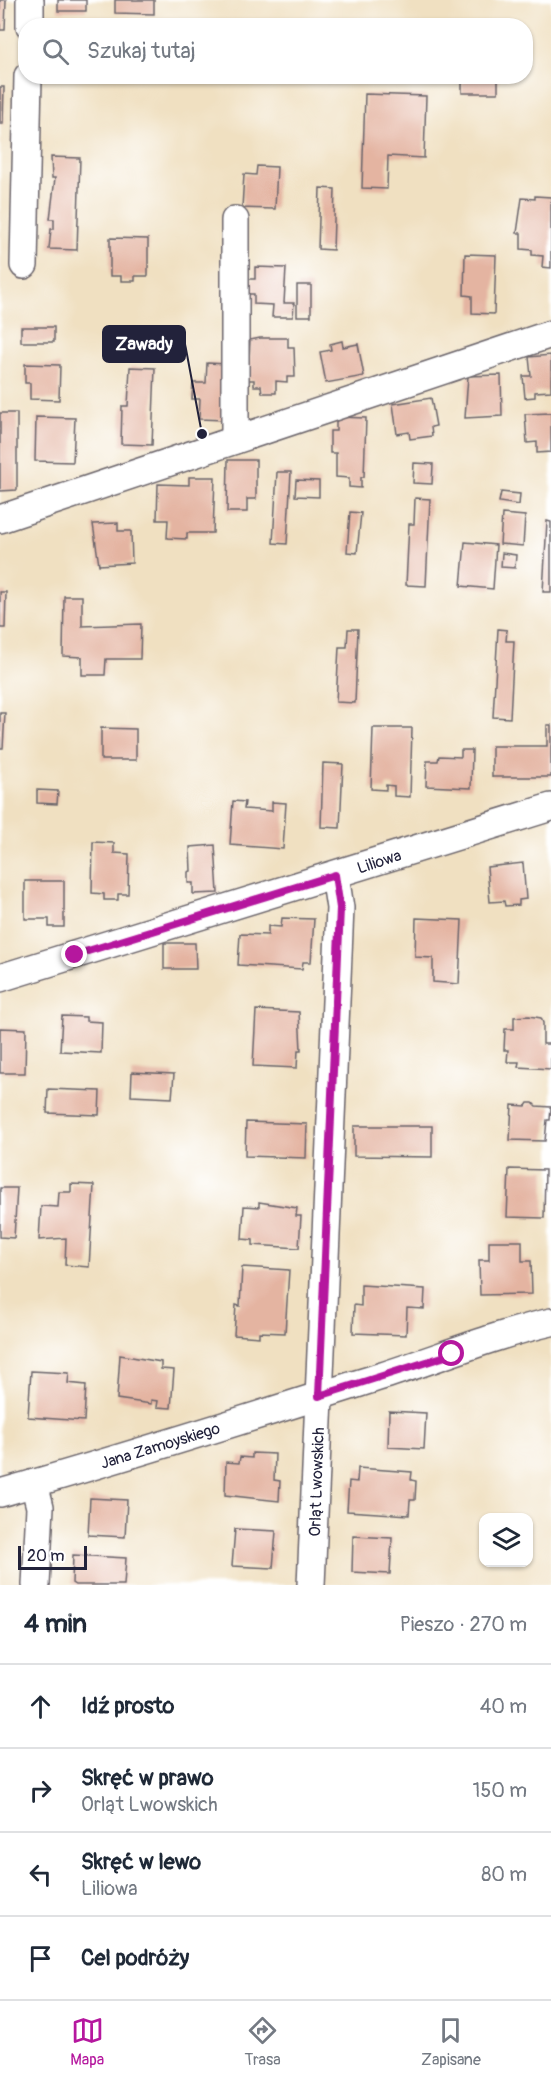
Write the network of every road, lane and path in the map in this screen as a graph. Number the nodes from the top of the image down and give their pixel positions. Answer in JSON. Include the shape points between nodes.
{"nodes":[{"id":1,"x":30,"y":0,"type":"edge"},
{"id":2,"x":30,"y":18,"type":"edge"},
{"id":3,"x":28,"y":84,"type":"edge"},
{"id":4,"x":235,"y":220,"type":"dead end"},
{"id":5,"x":24,"y":265,"type":"dead end"},
{"id":6,"x":551,"y":334,"type":"edge"},
{"id":7,"x":235,"y":440,"type":"junction"},
{"id":8,"x":0,"y":519,"type":"edge"},
{"id":9,"x":551,"y":807,"type":"edge"},
{"id":10,"x":335,"y":875,"type":"junction"},
{"id":11,"x":0,"y":978,"type":"edge"},
{"id":12,"x":551,"y":1322,"type":"edge"},
{"id":13,"x":319,"y":1396,"type":"junction"},
{"id":14,"x":34,"y":1483,"type":"junction"},
{"id":15,"x":0,"y":1493,"type":"edge"},
{"id":16,"x":36,"y":1585,"type":"edge"},
{"id":17,"x":311,"y":1585,"type":"edge"}],
"edges":[{"from":1,"to":2,"type":"street"},
{"from":3,"to":5,"type":"street"},
{"from":4,"to":7,"type":"street"},
{"from":6,"to":7,"type":"street"},
{"from":7,"to":8,"type":"street"},
{"from":9,"to":10,"type":"street","name":"Liliowa"},
{"from":10,"to":11,"type":"street","name":"Liliowa"},
{"from":10,"to":13,"type":"street","name":"Orląt Lwowskich","via":[[340,908]]},
{"from":12,"to":13,"type":"street","name":"Jana Zamoyskiego","via":[[512,1331]]},
{"from":13,"to":14,"type":"street","name":"Jana Zamoyskiego"},
{"from":13,"to":17,"type":"street","name":"Orląt Lwowskich"},
{"from":14,"to":15,"type":"street","name":"Jana Zamoyskiego"},
{"from":14,"to":16,"type":"street","via":[[40,1507]]}]}
